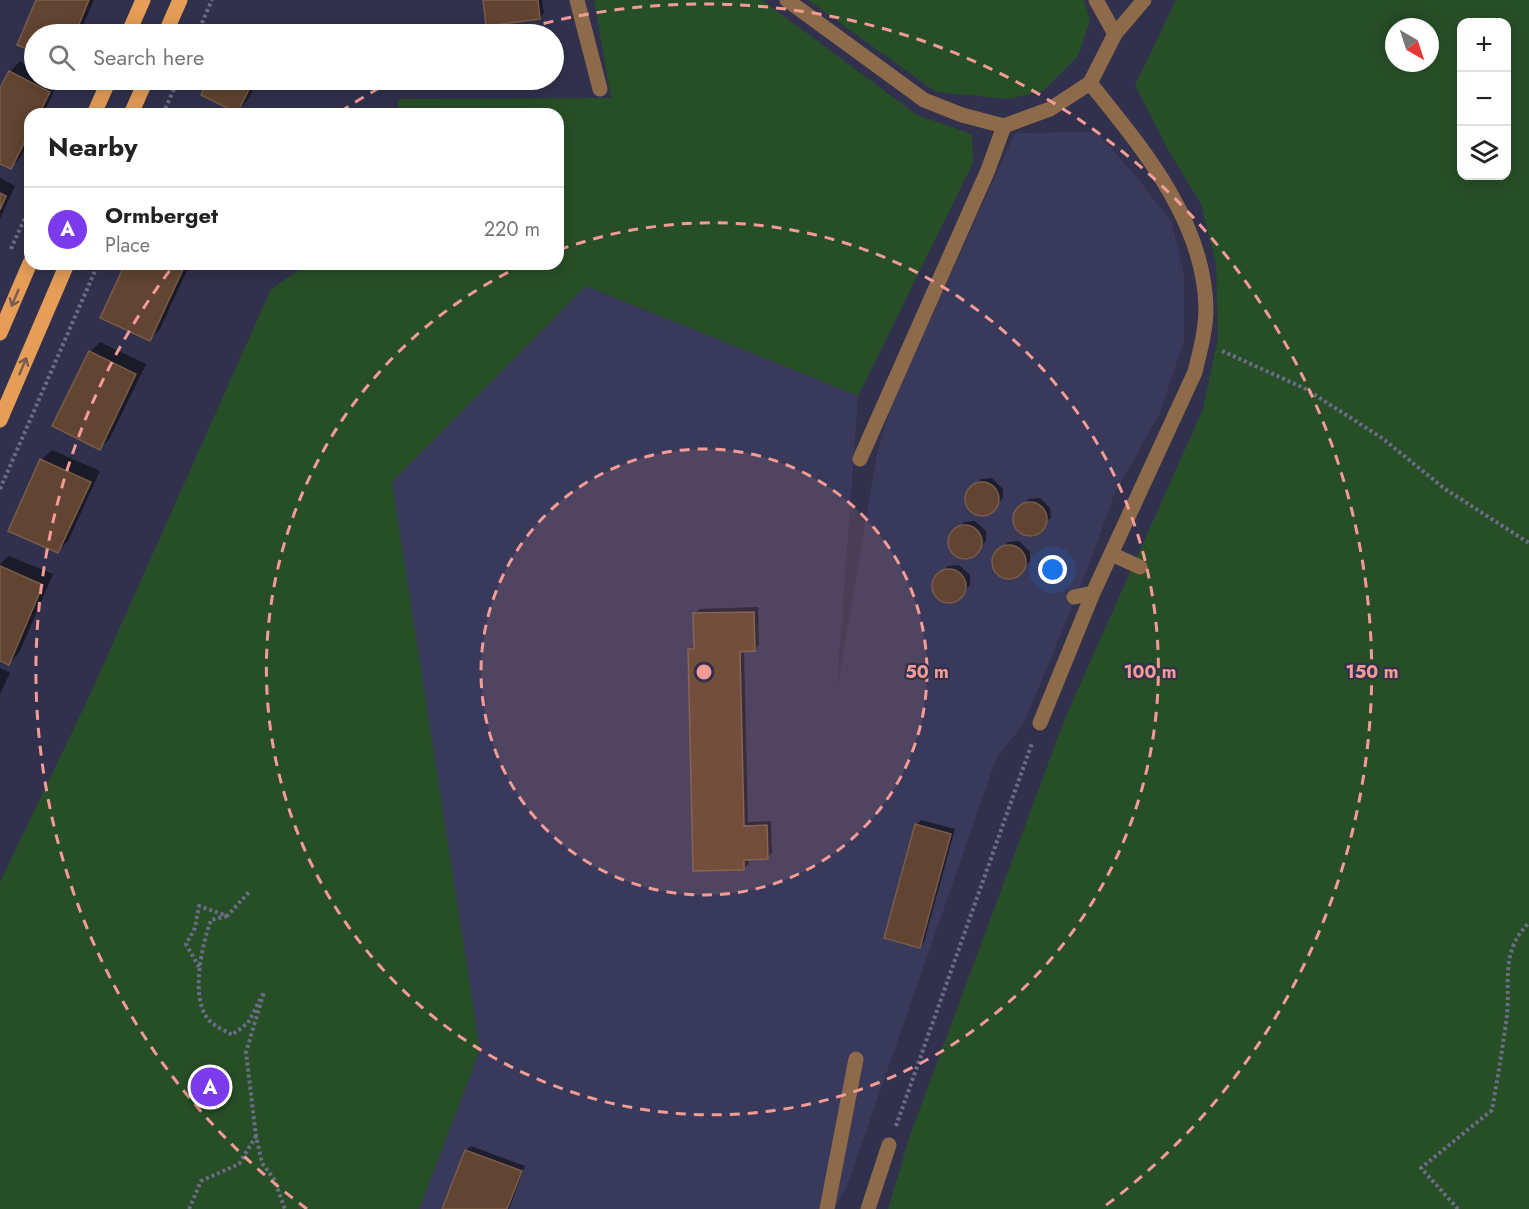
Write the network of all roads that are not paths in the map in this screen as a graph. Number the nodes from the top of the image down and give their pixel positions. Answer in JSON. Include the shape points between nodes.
{"nodes":[{"id":1,"x":143,"y":0,"type":"edge"},
{"id":2,"x":180,"y":0,"type":"edge"},
{"id":3,"x":577,"y":0,"type":"edge"},
{"id":4,"x":787,"y":0,"type":"edge"},
{"id":5,"x":1096,"y":0,"type":"edge"},
{"id":6,"x":1144,"y":0,"type":"edge"},
{"id":7,"x":132,"y":24,"type":"edge"},
{"id":8,"x":169,"y":24,"type":"edge"},
{"id":9,"x":1115,"y":34,"type":"junction"},
{"id":10,"x":1090,"y":82,"type":"junction"},
{"id":11,"x":600,"y":89,"type":"dead end"},
{"id":12,"x":105,"y":90,"type":"edge"},
{"id":13,"x":142,"y":90,"type":"edge"},
{"id":14,"x":97,"y":108,"type":"edge"},
{"id":15,"x":134,"y":108,"type":"edge"},
{"id":16,"x":1004,"y":126,"type":"junction"},
{"id":17,"x":27,"y":270,"type":"edge"},
{"id":18,"x":64,"y":270,"type":"edge"},
{"id":19,"x":0,"y":333,"type":"edge"},
{"id":20,"x":0,"y":420,"type":"edge"},
{"id":21,"x":860,"y":459,"type":"dead end"},
{"id":22,"x":1111,"y":554,"type":"junction"},
{"id":23,"x":1140,"y":567,"type":"dead end"},
{"id":24,"x":1093,"y":592,"type":"junction"},
{"id":25,"x":1074,"y":597,"type":"dead end"},
{"id":26,"x":1040,"y":723,"type":"road end"},
{"id":27,"x":856,"y":1059,"type":"dead end"},
{"id":28,"x":889,"y":1145,"type":"road end"},
{"id":29,"x":827,"y":1209,"type":"edge"},
{"id":30,"x":868,"y":1209,"type":"edge"}],
"edges":[{"from":1,"to":7,"type":"main road"},
{"from":2,"to":8,"type":"main road"},
{"from":3,"to":11,"type":"street"},
{"from":4,"to":16,"type":"street","via":[[924,100]]},
{"from":5,"to":9,"type":"street"},
{"from":6,"to":9,"type":"street"},
{"from":9,"to":10,"type":"street"},
{"from":10,"to":16,"type":"street","via":[[1050,108]]},
{"from":10,"to":22,"type":"street","via":[[1148,155],[1193,242],[1206,309],[1202,343],[1183,399]]},
{"from":12,"to":14,"type":"main road"},
{"from":13,"to":15,"type":"main road"},
{"from":16,"to":21,"type":"street"},
{"from":17,"to":19,"type":"main road","one_way":true},
{"from":20,"to":18,"type":"main road","one_way":true},
{"from":22,"to":23,"type":"street"},
{"from":22,"to":24,"type":"street"},
{"from":24,"to":25,"type":"street"},
{"from":24,"to":26,"type":"street"},
{"from":27,"to":29,"type":"street"},
{"from":28,"to":30,"type":"street"}]}
